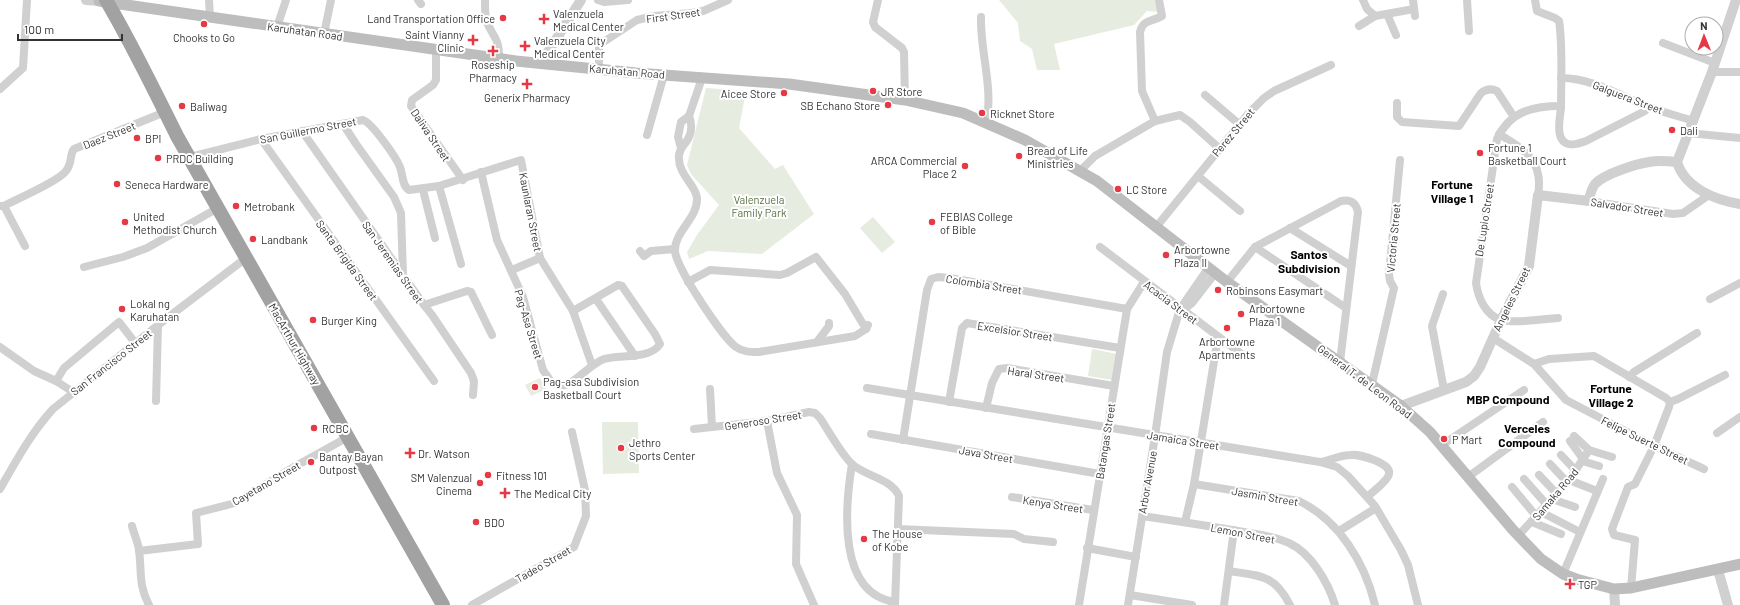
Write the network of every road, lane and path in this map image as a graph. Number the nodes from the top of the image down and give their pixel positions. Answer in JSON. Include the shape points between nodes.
{"nodes":[{"id":1,"x":27,"y":0,"type":"edge"},
{"id":2,"x":208,"y":0,"type":"edge"},
{"id":3,"x":286,"y":0,"type":"edge"},
{"id":4,"x":331,"y":0,"type":"edge"},
{"id":5,"x":485,"y":0,"type":"edge"},
{"id":6,"x":581,"y":0,"type":"edge"},
{"id":7,"x":598,"y":0,"type":"edge"},
{"id":8,"x":624,"y":0,"type":"edge"},
{"id":9,"x":628,"y":0,"type":"edge"},
{"id":10,"x":728,"y":0,"type":"edge"},
{"id":11,"x":878,"y":0,"type":"edge"},
{"id":12,"x":1159,"y":0,"type":"edge"},
{"id":13,"x":1363,"y":0,"type":"edge"},
{"id":14,"x":1413,"y":0,"type":"edge"},
{"id":15,"x":1467,"y":0,"type":"edge"},
{"id":16,"x":1535,"y":0,"type":"edge"},
{"id":17,"x":1736,"y":0,"type":"edge"},
{"id":18,"x":99,"y":1,"type":"edge"},
{"id":19,"x":1387,"y":14,"type":"junction"},
{"id":20,"x":1374,"y":16,"type":"junction"},
{"id":21,"x":210,"y":17,"type":"junction"},
{"id":22,"x":981,"y":17,"type":"dead end"},
{"id":23,"x":1359,"y":26,"type":"dead end"},
{"id":24,"x":277,"y":27,"type":"junction"},
{"id":25,"x":1469,"y":31,"type":"dead end"},
{"id":26,"x":324,"y":34,"type":"junction"},
{"id":27,"x":1396,"y":36,"type":"dead end"},
{"id":28,"x":1664,"y":43,"type":"dead end"},
{"id":29,"x":436,"y":50,"type":"junction"},
{"id":30,"x":499,"y":58,"type":"junction"},
{"id":31,"x":542,"y":63,"type":"junction"},
{"id":32,"x":1331,"y":65,"type":"dead end"},
{"id":33,"x":1713,"y":68,"type":"junction"},
{"id":34,"x":599,"y":69,"type":"junction"},
{"id":35,"x":1740,"y":72,"type":"edge"},
{"id":36,"x":664,"y":75,"type":"junction"},
{"id":37,"x":702,"y":78,"type":"junction"},
{"id":38,"x":1561,"y":78,"type":"junction"},
{"id":39,"x":0,"y":89,"type":"edge"},
{"id":40,"x":1205,"y":95,"type":"dead end"},
{"id":41,"x":905,"y":100,"type":"junction"},
{"id":42,"x":1397,"y":103,"type":"dead end"},
{"id":43,"x":1561,"y":106,"type":"junction"},
{"id":44,"x":1648,"y":106,"type":"junction"},
{"id":45,"x":165,"y":112,"type":"junction"},
{"id":46,"x":1514,"y":117,"type":"junction"},
{"id":47,"x":1154,"y":121,"type":"junction"},
{"id":48,"x":1694,"y":121,"type":"junction"},
{"id":49,"x":986,"y":123,"type":"junction"},
{"id":50,"x":343,"y":124,"type":"junction"},
{"id":51,"x":1239,"y":124,"type":"junction"},
{"id":52,"x":302,"y":131,"type":"junction"},
{"id":53,"x":1688,"y":133,"type":"junction"},
{"id":54,"x":1499,"y":134,"type":"junction"},
{"id":55,"x":647,"y":135,"type":"dead end"},
{"id":56,"x":1740,"y":138,"type":"edge"},
{"id":57,"x":261,"y":139,"type":"junction"},
{"id":58,"x":1220,"y":149,"type":"junction"},
{"id":59,"x":190,"y":157,"type":"junction"},
{"id":60,"x":1400,"y":160,"type":"dead end"},
{"id":61,"x":1677,"y":162,"type":"junction"},
{"id":62,"x":1080,"y":171,"type":"junction"},
{"id":63,"x":481,"y":172,"type":"junction"},
{"id":64,"x":1198,"y":176,"type":"junction"},
{"id":65,"x":463,"y":180,"type":"junction"},
{"id":66,"x":439,"y":186,"type":"junction"},
{"id":67,"x":423,"y":190,"type":"junction"},
{"id":68,"x":1709,"y":194,"type":"junction"},
{"id":69,"x":1538,"y":195,"type":"junction"},
{"id":70,"x":1589,"y":201,"type":"junction"},
{"id":71,"x":1740,"y":204,"type":"edge"},
{"id":72,"x":2,"y":206,"type":"edge"},
{"id":73,"x":218,"y":208,"type":"junction"},
{"id":74,"x":1240,"y":211,"type":"dead end"},
{"id":75,"x":1157,"y":226,"type":"junction"},
{"id":76,"x":1290,"y":228,"type":"junction"},
{"id":77,"x":435,"y":238,"type":"dead end"},
{"id":78,"x":25,"y":246,"type":"dead end"},
{"id":79,"x":1100,"y":247,"type":"dead end"},
{"id":80,"x":1256,"y":248,"type":"junction"},
{"id":81,"x":675,"y":249,"type":"junction"},
{"id":82,"x":640,"y":251,"type":"dead end"},
{"id":83,"x":246,"y":258,"type":"junction"},
{"id":84,"x":540,"y":258,"type":"junction"},
{"id":85,"x":461,"y":264,"type":"dead end"},
{"id":86,"x":1351,"y":266,"type":"junction"},
{"id":87,"x":84,"y":267,"type":"dead end"},
{"id":88,"x":512,"y":270,"type":"junction"},
{"id":89,"x":1210,"y":273,"type":"junction"},
{"id":90,"x":403,"y":275,"type":"junction"},
{"id":91,"x":688,"y":282,"type":"junction"},
{"id":92,"x":1144,"y":282,"type":"junction"},
{"id":93,"x":1227,"y":282,"type":"junction"},
{"id":94,"x":1740,"y":283,"type":"edge"},
{"id":95,"x":1443,"y":294,"type":"dead end"},
{"id":96,"x":596,"y":299,"type":"junction"},
{"id":97,"x":1710,"y":299,"type":"dead end"},
{"id":98,"x":424,"y":305,"type":"junction"},
{"id":99,"x":1346,"y":308,"type":"junction"},
{"id":100,"x":1127,"y":309,"type":"junction"},
{"id":101,"x":573,"y":311,"type":"junction"},
{"id":102,"x":1180,"y":311,"type":"junction"},
{"id":103,"x":1558,"y":318,"type":"dead end"},
{"id":104,"x":1501,"y":320,"type":"junction"},
{"id":105,"x":829,"y":322,"type":"dead end"},
{"id":106,"x":158,"y":325,"type":"junction"},
{"id":107,"x":1697,"y":334,"type":"dead end"},
{"id":108,"x":492,"y":335,"type":"dead end"},
{"id":109,"x":1218,"y":337,"type":"junction"},
{"id":110,"x":1493,"y":338,"type":"junction"},
{"id":111,"x":817,"y":342,"type":"junction"},
{"id":112,"x":136,"y":344,"type":"junction"},
{"id":113,"x":0,"y":347,"type":"edge"},
{"id":114,"x":1120,"y":348,"type":"junction"},
{"id":115,"x":635,"y":356,"type":"junction"},
{"id":116,"x":1244,"y":356,"type":"dead end"},
{"id":117,"x":1340,"y":362,"type":"junction"},
{"id":118,"x":1534,"y":364,"type":"junction"},
{"id":119,"x":592,"y":365,"type":"junction"},
{"id":120,"x":1724,"y":376,"type":"dead end"},
{"id":121,"x":1628,"y":377,"type":"junction"},
{"id":122,"x":56,"y":381,"type":"junction"},
{"id":123,"x":434,"y":381,"type":"dead end"},
{"id":124,"x":1372,"y":384,"type":"junction"},
{"id":125,"x":1114,"y":386,"type":"junction"},
{"id":126,"x":867,"y":388,"type":"dead end"},
{"id":127,"x":710,"y":389,"type":"dead end"},
{"id":128,"x":1444,"y":390,"type":"junction"},
{"id":129,"x":1524,"y":390,"type":"dead end"},
{"id":130,"x":73,"y":392,"type":"junction"},
{"id":131,"x":473,"y":395,"type":"dead end"},
{"id":132,"x":910,"y":395,"type":"junction"},
{"id":133,"x":156,"y":402,"type":"dead end"},
{"id":134,"x":950,"y":402,"type":"junction"},
{"id":135,"x":1670,"y":402,"type":"junction"},
{"id":136,"x":1401,"y":406,"type":"junction"},
{"id":137,"x":986,"y":408,"type":"junction"},
{"id":138,"x":1740,"y":417,"type":"edge"},
{"id":139,"x":767,"y":421,"type":"junction"},
{"id":140,"x":1544,"y":422,"type":"dead end"},
{"id":141,"x":712,"y":427,"type":"junction"},
{"id":142,"x":1107,"y":428,"type":"junction"},
{"id":143,"x":694,"y":429,"type":"dead end"},
{"id":144,"x":572,"y":432,"type":"dead end"},
{"id":145,"x":1717,"y":433,"type":"dead end"},
{"id":146,"x":871,"y":434,"type":"dead end"},
{"id":147,"x":1155,"y":436,"type":"junction"},
{"id":148,"x":348,"y":437,"type":"junction"},
{"id":149,"x":903,"y":440,"type":"junction"},
{"id":150,"x":1201,"y":443,"type":"junction"},
{"id":151,"x":1442,"y":446,"type":"junction"},
{"id":152,"x":1654,"y":446,"type":"junction"},
{"id":153,"x":1589,"y":450,"type":"junction"},
{"id":154,"x":1562,"y":455,"type":"dead end"},
{"id":155,"x":1612,"y":457,"type":"dead end"},
{"id":156,"x":1582,"y":460,"type":"junction"},
{"id":157,"x":1320,"y":462,"type":"junction"},
{"id":158,"x":852,"y":464,"type":"junction"},
{"id":159,"x":1550,"y":464,"type":"dead end"},
{"id":160,"x":1598,"y":466,"type":"dead end"},
{"id":161,"x":1704,"y":469,"type":"dead end"},
{"id":162,"x":1576,"y":471,"type":"junction"},
{"id":163,"x":1100,"y":474,"type":"junction"},
{"id":164,"x":1539,"y":475,"type":"dead end"},
{"id":165,"x":1468,"y":476,"type":"junction"},
{"id":166,"x":1524,"y":479,"type":"dead end"},
{"id":167,"x":1603,"y":479,"type":"dead end"},
{"id":168,"x":1568,"y":481,"type":"junction"},
{"id":169,"x":1194,"y":484,"type":"junction"},
{"id":170,"x":1512,"y":487,"type":"dead end"},
{"id":171,"x":0,"y":489,"type":"edge"},
{"id":172,"x":1598,"y":491,"type":"junction"},
{"id":173,"x":1368,"y":496,"type":"junction"},
{"id":174,"x":1012,"y":497,"type":"dead end"},
{"id":175,"x":1552,"y":499,"type":"junction"},
{"id":176,"x":1575,"y":507,"type":"dead end"},
{"id":177,"x":1376,"y":508,"type":"junction"},
{"id":178,"x":1093,"y":510,"type":"junction"},
{"id":179,"x":1142,"y":516,"type":"junction"},
{"id":180,"x":1537,"y":517,"type":"junction"},
{"id":181,"x":1185,"y":522,"type":"junction"},
{"id":182,"x":132,"y":526,"type":"dead end"},
{"id":183,"x":898,"y":529,"type":"junction"},
{"id":184,"x":1234,"y":530,"type":"junction"},
{"id":185,"x":1576,"y":530,"type":"dead end"},
{"id":186,"x":1339,"y":531,"type":"junction"},
{"id":187,"x":1561,"y":534,"type":"dead end"},
{"id":188,"x":1518,"y":536,"type":"junction"},
{"id":189,"x":1053,"y":542,"type":"dead end"},
{"id":190,"x":1087,"y":548,"type":"junction"},
{"id":191,"x":139,"y":551,"type":"junction"},
{"id":192,"x":1136,"y":557,"type":"junction"},
{"id":193,"x":1740,"y":564,"type":"edge"},
{"id":194,"x":1718,"y":570,"type":"junction"},
{"id":195,"x":1229,"y":571,"type":"junction"},
{"id":196,"x":1563,"y":574,"type":"junction"},
{"id":197,"x":1631,"y":588,"type":"junction"},
{"id":198,"x":1614,"y":589,"type":"junction"},
{"id":199,"x":1130,"y":595,"type":"junction"},
{"id":200,"x":895,"y":604,"type":"edge"},
{"id":201,"x":1175,"y":604,"type":"edge"},
{"id":202,"x":149,"y":605,"type":"edge"},
{"id":203,"x":443,"y":605,"type":"edge"},
{"id":204,"x":472,"y":605,"type":"edge"},
{"id":205,"x":814,"y":605,"type":"edge"},
{"id":206,"x":1079,"y":605,"type":"edge"},
{"id":207,"x":1128,"y":605,"type":"edge"},
{"id":208,"x":1192,"y":605,"type":"edge"},
{"id":209,"x":1224,"y":605,"type":"edge"},
{"id":210,"x":1290,"y":605,"type":"edge"},
{"id":211,"x":1335,"y":605,"type":"edge"},
{"id":212,"x":1375,"y":605,"type":"edge"},
{"id":213,"x":1418,"y":605,"type":"edge"},
{"id":214,"x":1615,"y":605,"type":"edge"},
{"id":215,"x":1728,"y":605,"type":"edge"}],
"edges":[{"from":1,"to":39,"type":"street","via":[[23,68]]},
{"from":2,"to":21,"type":"street"},
{"from":3,"to":24,"type":"street"},
{"from":4,"to":26,"type":"street"},
{"from":5,"to":30,"type":"street","via":[[486,20],[497,38]]},
{"from":6,"to":31,"type":"street"},
{"from":7,"to":8,"type":"street"},
{"from":8,"to":9,"type":"street"},
{"from":10,"to":34,"type":"street","name":"First Street","via":[[692,14],[654,16],[637,20],[599,45]]},
{"from":11,"to":41,"type":"street","via":[[873,22],[875,27],[904,52]]},
{"from":12,"to":47,"type":"street","via":[[1162,16],[1146,22],[1141,26],[1140,32],[1142,91]]},
{"from":13,"to":20,"type":"street"},
{"from":14,"to":19,"type":"street","via":[[1414,12]]},
{"from":15,"to":25,"type":"street"},
{"from":16,"to":38,"type":"street","via":[[1537,11],[1559,21]]},
{"from":17,"to":33,"type":"street"},
{"from":18,"to":21,"type":"main road","name":"Karuhatan Road"},
{"from":18,"to":45,"type":"highway","name":"MacArthur Highway","via":[[139,73],[149,82]]},
{"from":19,"to":20,"type":"street"},
{"from":19,"to":27,"type":"street"},
{"from":20,"to":23,"type":"street"},
{"from":21,"to":24,"type":"main road","name":"Karuhatan Road"},
{"from":22,"to":49,"type":"street","via":[[988,84]]},
{"from":24,"to":26,"type":"main road","name":"Karuhatan Road"},
{"from":26,"to":29,"type":"main road","name":"Karuhatan Road"},
{"from":28,"to":33,"type":"street"},
{"from":29,"to":30,"type":"main road","name":"Karuhatan Road"},
{"from":29,"to":65,"type":"street","name":"Daliva Street","via":[[434,85],[412,100],[411,106]]},
{"from":30,"to":31,"type":"main road","name":"Karuhatan Road"},
{"from":31,"to":34,"type":"main road","name":"Karuhatan Road"},
{"from":32,"to":51,"type":"street","name":"Perez Street","via":[[1274,91],[1256,105]]},
{"from":33,"to":35,"type":"street"},
{"from":33,"to":48,"type":"street"},
{"from":34,"to":36,"type":"main road","name":"Karuhatan Road"},
{"from":36,"to":37,"type":"main road","name":"Karuhatan Road"},
{"from":36,"to":55,"type":"street"},
{"from":37,"to":41,"type":"main road","name":"Karuhatan Road","via":[[789,84]]},
{"from":37,"to":81,"type":"street","via":[[689,116],[681,122],[678,137],[681,148],[681,171],[697,197],[696,206],[679,236]]},
{"from":38,"to":43,"type":"street"},
{"from":38,"to":44,"type":"street","name":"Galguera Street","via":[[1578,79],[1598,85]]},
{"from":40,"to":51,"type":"street"},
{"from":41,"to":49,"type":"main road","name":"Karuhatan Road","via":[[963,113]]},
{"from":42,"to":46,"type":"street","via":[[1396,117],[1402,122],[1459,126],[1481,93],[1493,89]]},
{"from":43,"to":44,"type":"street","via":[[1560,136],[1569,145],[1586,141],[1645,111]]},
{"from":43,"to":46,"type":"street","name":"De Lupio Street","via":[[1530,108]]},
{"from":44,"to":48,"type":"street","name":"Galguera Street"},
{"from":45,"to":59,"type":"highway","name":"MacArthur Highway"},
{"from":45,"to":72,"type":"street","name":"Daez Street","via":[[74,149],[71,153],[71,164],[62,176]]},
{"from":46,"to":54,"type":"street","name":"De Lupio Street"},
{"from":47,"to":58,"type":"street","via":[[1180,115]]},
{"from":47,"to":62,"type":"street","via":[[1095,156]]},
{"from":48,"to":53,"type":"street"},
{"from":49,"to":62,"type":"main road","name":"General T. de Leon Road","via":[[1025,140]]},
{"from":50,"to":52,"type":"street","name":"San Guillermo Street"},
{"from":50,"to":67,"type":"street","name":"San Guillermo Street","via":[[367,121],[398,162],[406,189]]},
{"from":50,"to":90,"type":"street","via":[[394,197],[401,212]]},
{"from":51,"to":58,"type":"street","name":"Perez Street"},
{"from":52,"to":57,"type":"street","name":"San Guillermo Street"},
{"from":52,"to":90,"type":"street","name":"San Jeremias Street"},
{"from":53,"to":56,"type":"street"},
{"from":53,"to":61,"type":"street"},
{"from":54,"to":69,"type":"street","name":"Angeles Street","via":[[1523,150],[1535,162],[1540,186]]},
{"from":54,"to":104,"type":"street","name":"De Lupio Street","via":[[1476,283],[1479,300]]},
{"from":57,"to":59,"type":"street","name":"San Guillermo Street"},
{"from":57,"to":123,"type":"street","name":"Santa Brigida Street"},
{"from":58,"to":64,"type":"street","name":"Perez Street"},
{"from":59,"to":73,"type":"highway","name":"MacArthur Highway"},
{"from":60,"to":124,"type":"street","name":"Victoria Street","via":[[1389,274],[1394,288]]},
{"from":61,"to":68,"type":"street","via":[[1680,171],[1693,185]]},
{"from":61,"to":70,"type":"street","via":[[1650,162],[1606,176],[1595,184]]},
{"from":62,"to":75,"type":"main road","name":"General T. de Leon Road"},
{"from":63,"to":65,"type":"street","name":"San Guillermo Street"},
{"from":63,"to":84,"type":"street","name":"Kaunlaran Street","via":[[521,160]]},
{"from":63,"to":88,"type":"street","name":"Pag-Asa Street","via":[[497,240]]},
{"from":64,"to":74,"type":"street"},
{"from":64,"to":75,"type":"street","name":"Perez Street"},
{"from":65,"to":66,"type":"street","name":"San Guillermo Street"},
{"from":66,"to":67,"type":"street","name":"San Guillermo Street"},
{"from":66,"to":85,"type":"street"},
{"from":67,"to":77,"type":"street"},
{"from":68,"to":70,"type":"street","name":"Salvador Street","via":[[1683,212],[1673,214]]},
{"from":68,"to":71,"type":"street","via":[[1725,202]]},
{"from":69,"to":70,"type":"street","name":"Salvador Street"},
{"from":69,"to":104,"type":"street","name":"Angeles Street","via":[[1528,266]]},
{"from":72,"to":78,"type":"street"},
{"from":73,"to":83,"type":"highway","name":"MacArthur Highway"},
{"from":73,"to":87,"type":"street","via":[[147,248]]},
{"from":75,"to":89,"type":"main road","name":"General T. de Leon Road"},
{"from":76,"to":80,"type":"street"},
{"from":76,"to":86,"type":"street"},
{"from":76,"to":86,"type":"street","via":[[1342,201],[1353,202],[1358,212]]},
{"from":79,"to":92,"type":"street","name":"Acacia Street"},
{"from":80,"to":93,"type":"street"},
{"from":80,"to":99,"type":"street"},
{"from":81,"to":82,"type":"street","via":[[652,251],[644,256]]},
{"from":81,"to":91,"type":"street","via":[[676,261]]},
{"from":83,"to":106,"type":"street","name":"San Francisco Street"},
{"from":83,"to":148,"type":"highway","name":"MacArthur Highway"},
{"from":84,"to":88,"type":"street"},
{"from":84,"to":101,"type":"street","name":"Kaunlaran Street"},
{"from":86,"to":99,"type":"street"},
{"from":88,"to":119,"type":"street","name":"Pag-Asa Street","via":[[523,297],[547,378],[552,383],[569,384]]},
{"from":89,"to":93,"type":"main road","name":"General T. de Leon Road"},
{"from":89,"to":102,"type":"street","name":"Arbor Avenue","via":[[1192,303]]},
{"from":90,"to":98,"type":"street","name":"San Jeremias Street"},
{"from":91,"to":111,"type":"street","via":[[725,337],[736,347],[759,352]]},
{"from":91,"to":111,"type":"street","via":[[710,270],[780,275],[816,257],[867,327],[855,336]]},
{"from":92,"to":100,"type":"street","name":"Batangas Street"},
{"from":92,"to":102,"type":"street","name":"Acacia Street"},
{"from":93,"to":117,"type":"main road","name":"General T. de Leon Road"},
{"from":94,"to":97,"type":"street"},
{"from":95,"to":128,"type":"street","via":[[1432,326]]},
{"from":96,"to":101,"type":"street"},
{"from":96,"to":115,"type":"street"},
{"from":96,"to":115,"type":"street","name":"Pag-Asa Street","via":[[622,286],[655,334],[660,344],[658,347]]},
{"from":98,"to":108,"type":"street","via":[[467,291],[471,292]]},
{"from":98,"to":131,"type":"street","name":"San Jeremias Street","via":[[471,373],[474,381]]},
{"from":99,"to":117,"type":"street"},
{"from":100,"to":114,"type":"street","name":"Batangas Street"},
{"from":100,"to":132,"type":"street","name":"Colombia Street","via":[[950,278],[931,279]]},
{"from":101,"to":119,"type":"street","name":"Kaunlaran Street"},
{"from":102,"to":109,"type":"street","name":"Acacia Street"},
{"from":102,"to":147,"type":"street","name":"Arbor Avenue","via":[[1167,352]]},
{"from":103,"to":104,"type":"street"},
{"from":104,"to":110,"type":"street","name":"Angeles Street"},
{"from":105,"to":111,"type":"street","via":[[829,326]]},
{"from":106,"to":112,"type":"street","name":"San Francisco Street"},
{"from":106,"to":133,"type":"street"},
{"from":107,"to":121,"type":"street"},
{"from":109,"to":116,"type":"street","name":"Acacia Street"},
{"from":109,"to":150,"type":"street"},
{"from":110,"to":118,"type":"street","name":"Felipe Suerte Street"},
{"from":110,"to":128,"type":"street","name":"Angeles Street","via":[[1474,376],[1466,382]]},
{"from":112,"to":122,"type":"street","via":[[120,322],[64,368]]},
{"from":112,"to":130,"type":"street","name":"San Francisco Street"},
{"from":113,"to":122,"type":"street","via":[[34,371]]},
{"from":114,"to":125,"type":"street","name":"Batangas Street"},
{"from":114,"to":134,"type":"street","name":"Excelsior Street","via":[[967,323],[962,328]]},
{"from":115,"to":119,"type":"street","name":"Pag-Asa Street","via":[[613,357]]},
{"from":117,"to":124,"type":"main road","name":"General T. de Leon Road"},
{"from":118,"to":121,"type":"street","via":[[1549,359],[1594,356]]},
{"from":118,"to":152,"type":"street","name":"Felipe Suerte Street","via":[[1566,400]]},
{"from":120,"to":135,"type":"street"},
{"from":121,"to":135,"type":"street"},
{"from":122,"to":130,"type":"street"},
{"from":124,"to":136,"type":"main road","name":"General T. de Leon Road"},
{"from":125,"to":137,"type":"street","name":"Haral Street","via":[[1007,368],[999,369],[992,383]]},
{"from":125,"to":142,"type":"street","name":"Batangas Street"},
{"from":126,"to":132,"type":"street","name":"Jamaica Street"},
{"from":127,"to":141,"type":"street","name":"Generoso Street"},
{"from":128,"to":136,"type":"street","name":"Angeles Street"},
{"from":129,"to":151,"type":"street"},
{"from":130,"to":171,"type":"street","name":"San Francisco Street","via":[[41,423]]},
{"from":132,"to":134,"type":"street","name":"Jamaica Street"},
{"from":132,"to":149,"type":"street","name":"Colombia Street"},
{"from":134,"to":137,"type":"street","name":"Jamaica Street"},
{"from":135,"to":152,"type":"street"},
{"from":136,"to":151,"type":"main road","name":"General T. de Leon Road"},
{"from":137,"to":142,"type":"street","name":"Jamaica Street"},
{"from":138,"to":145,"type":"street"},
{"from":139,"to":141,"type":"street","name":"Generoso Street"},
{"from":139,"to":158,"type":"street","name":"Generoso Street","via":[[804,413],[814,414],[820,418]]},
{"from":139,"to":205,"type":"street","via":[[777,473],[797,515],[796,564]]},
{"from":140,"to":165,"type":"street"},
{"from":141,"to":143,"type":"street"},
{"from":142,"to":147,"type":"street","name":"Jamaica Street"},
{"from":142,"to":163,"type":"street","name":"Batangas Street"},
{"from":144,"to":204,"type":"street","name":"Tadeo Street","via":[[585,490],[586,516],[574,547]]},
{"from":146,"to":149,"type":"street","name":"Java Street"},
{"from":147,"to":150,"type":"street","name":"Jamaica Street"},
{"from":147,"to":179,"type":"street","name":"Arbor Avenue"},
{"from":148,"to":191,"type":"street","name":"Cayetano Street","via":[[294,466],[235,503],[196,513],[198,544]]},
{"from":148,"to":203,"type":"highway","name":"MacArthur Highway"},
{"from":149,"to":163,"type":"street","name":"Java Street"},
{"from":150,"to":157,"type":"street","name":"Jamaica Street"},
{"from":150,"to":169,"type":"street"},
{"from":151,"to":165,"type":"main road","name":"General T. de Leon Road"},
{"from":152,"to":161,"type":"street","name":"Felipe Suerte Street"},
{"from":152,"to":197,"type":"street","via":[[1635,484],[1628,487],[1612,529],[1614,535],[1635,540]]},
{"from":153,"to":155,"type":"street"},
{"from":153,"to":156,"type":"street","name":"Samaka Road"},
{"from":153,"to":156,"type":"street","via":[[1572,439]]},
{"from":154,"to":162,"type":"street"},
{"from":156,"to":160,"type":"street"},
{"from":156,"to":162,"type":"street","name":"Samaka Road"},
{"from":157,"to":173,"type":"street","name":"Jamaica Street","via":[[1337,467]]},
{"from":157,"to":173,"type":"street","via":[[1357,455],[1388,467],[1388,476]]},
{"from":158,"to":183,"type":"street","name":"Generoso Street","via":[[897,490]]},
{"from":158,"to":200,"type":"street","via":[[847,511],[854,569],[863,585],[873,595]]},
{"from":159,"to":168,"type":"street"},
{"from":162,"to":168,"type":"street","name":"Samaka Road"},
{"from":163,"to":178,"type":"street","name":"Batangas Street"},
{"from":164,"to":175,"type":"street"},
{"from":165,"to":188,"type":"main road","name":"General T. de Leon Road"},
{"from":166,"to":175,"type":"street"},
{"from":167,"to":172,"type":"street"},
{"from":168,"to":172,"type":"street"},
{"from":168,"to":175,"type":"street","name":"Samaka Road"},
{"from":169,"to":181,"type":"street"},
{"from":169,"to":186,"type":"street","name":"Jasmin Street","via":[[1299,501],[1314,508]]},
{"from":170,"to":180,"type":"street"},
{"from":172,"to":196,"type":"street"},
{"from":173,"to":177,"type":"street","name":"Jamaica Street"},
{"from":174,"to":178,"type":"street","name":"Kenya Street"},
{"from":175,"to":176,"type":"street"},
{"from":175,"to":180,"type":"street","name":"Samaka Road"},
{"from":177,"to":186,"type":"street"},
{"from":177,"to":213,"type":"street","name":"Jamaica Street","via":[[1408,565]]},
{"from":178,"to":190,"type":"street","name":"Batangas Street"},
{"from":179,"to":181,"type":"street","name":"Lemon Street"},
{"from":179,"to":192,"type":"street","name":"Arbor Avenue"},
{"from":180,"to":185,"type":"street"},
{"from":180,"to":187,"type":"street"},
{"from":180,"to":188,"type":"street","name":"Samaka Road"},
{"from":181,"to":184,"type":"street","name":"Lemon Street"},
{"from":182,"to":191,"type":"street"},
{"from":183,"to":189,"type":"street","via":[[1014,534]]},
{"from":183,"to":200,"type":"street","name":"Generoso Street"},
{"from":184,"to":195,"type":"street"},
{"from":184,"to":211,"type":"street","name":"Lemon Street","via":[[1276,538],[1302,552],[1323,579]]},
{"from":186,"to":212,"type":"street","name":"Jasmin Street","via":[[1360,564]]},
{"from":188,"to":196,"type":"main road","name":"General T. de Leon Road","via":[[1541,560]]},
{"from":190,"to":192,"type":"street"},
{"from":190,"to":206,"type":"street","name":"Batangas Street"},
{"from":191,"to":202,"type":"street","via":[[140,582]]},
{"from":192,"to":199,"type":"street","name":"Arbor Avenue"},
{"from":193,"to":194,"type":"main road","name":"General T. de Leon Road"},
{"from":194,"to":197,"type":"main road","name":"General T. de Leon Road"},
{"from":194,"to":215,"type":"street"},
{"from":195,"to":209,"type":"street"},
{"from":195,"to":210,"type":"street","via":[[1265,577],[1284,594]]},
{"from":196,"to":198,"type":"main road","name":"General T. de Leon Road"},
{"from":197,"to":198,"type":"main road","name":"General T. de Leon Road"},
{"from":198,"to":214,"type":"street"},
{"from":199,"to":201,"type":"street"},
{"from":199,"to":207,"type":"street","name":"Arbor Avenue"},
{"from":201,"to":208,"type":"street"}]}
